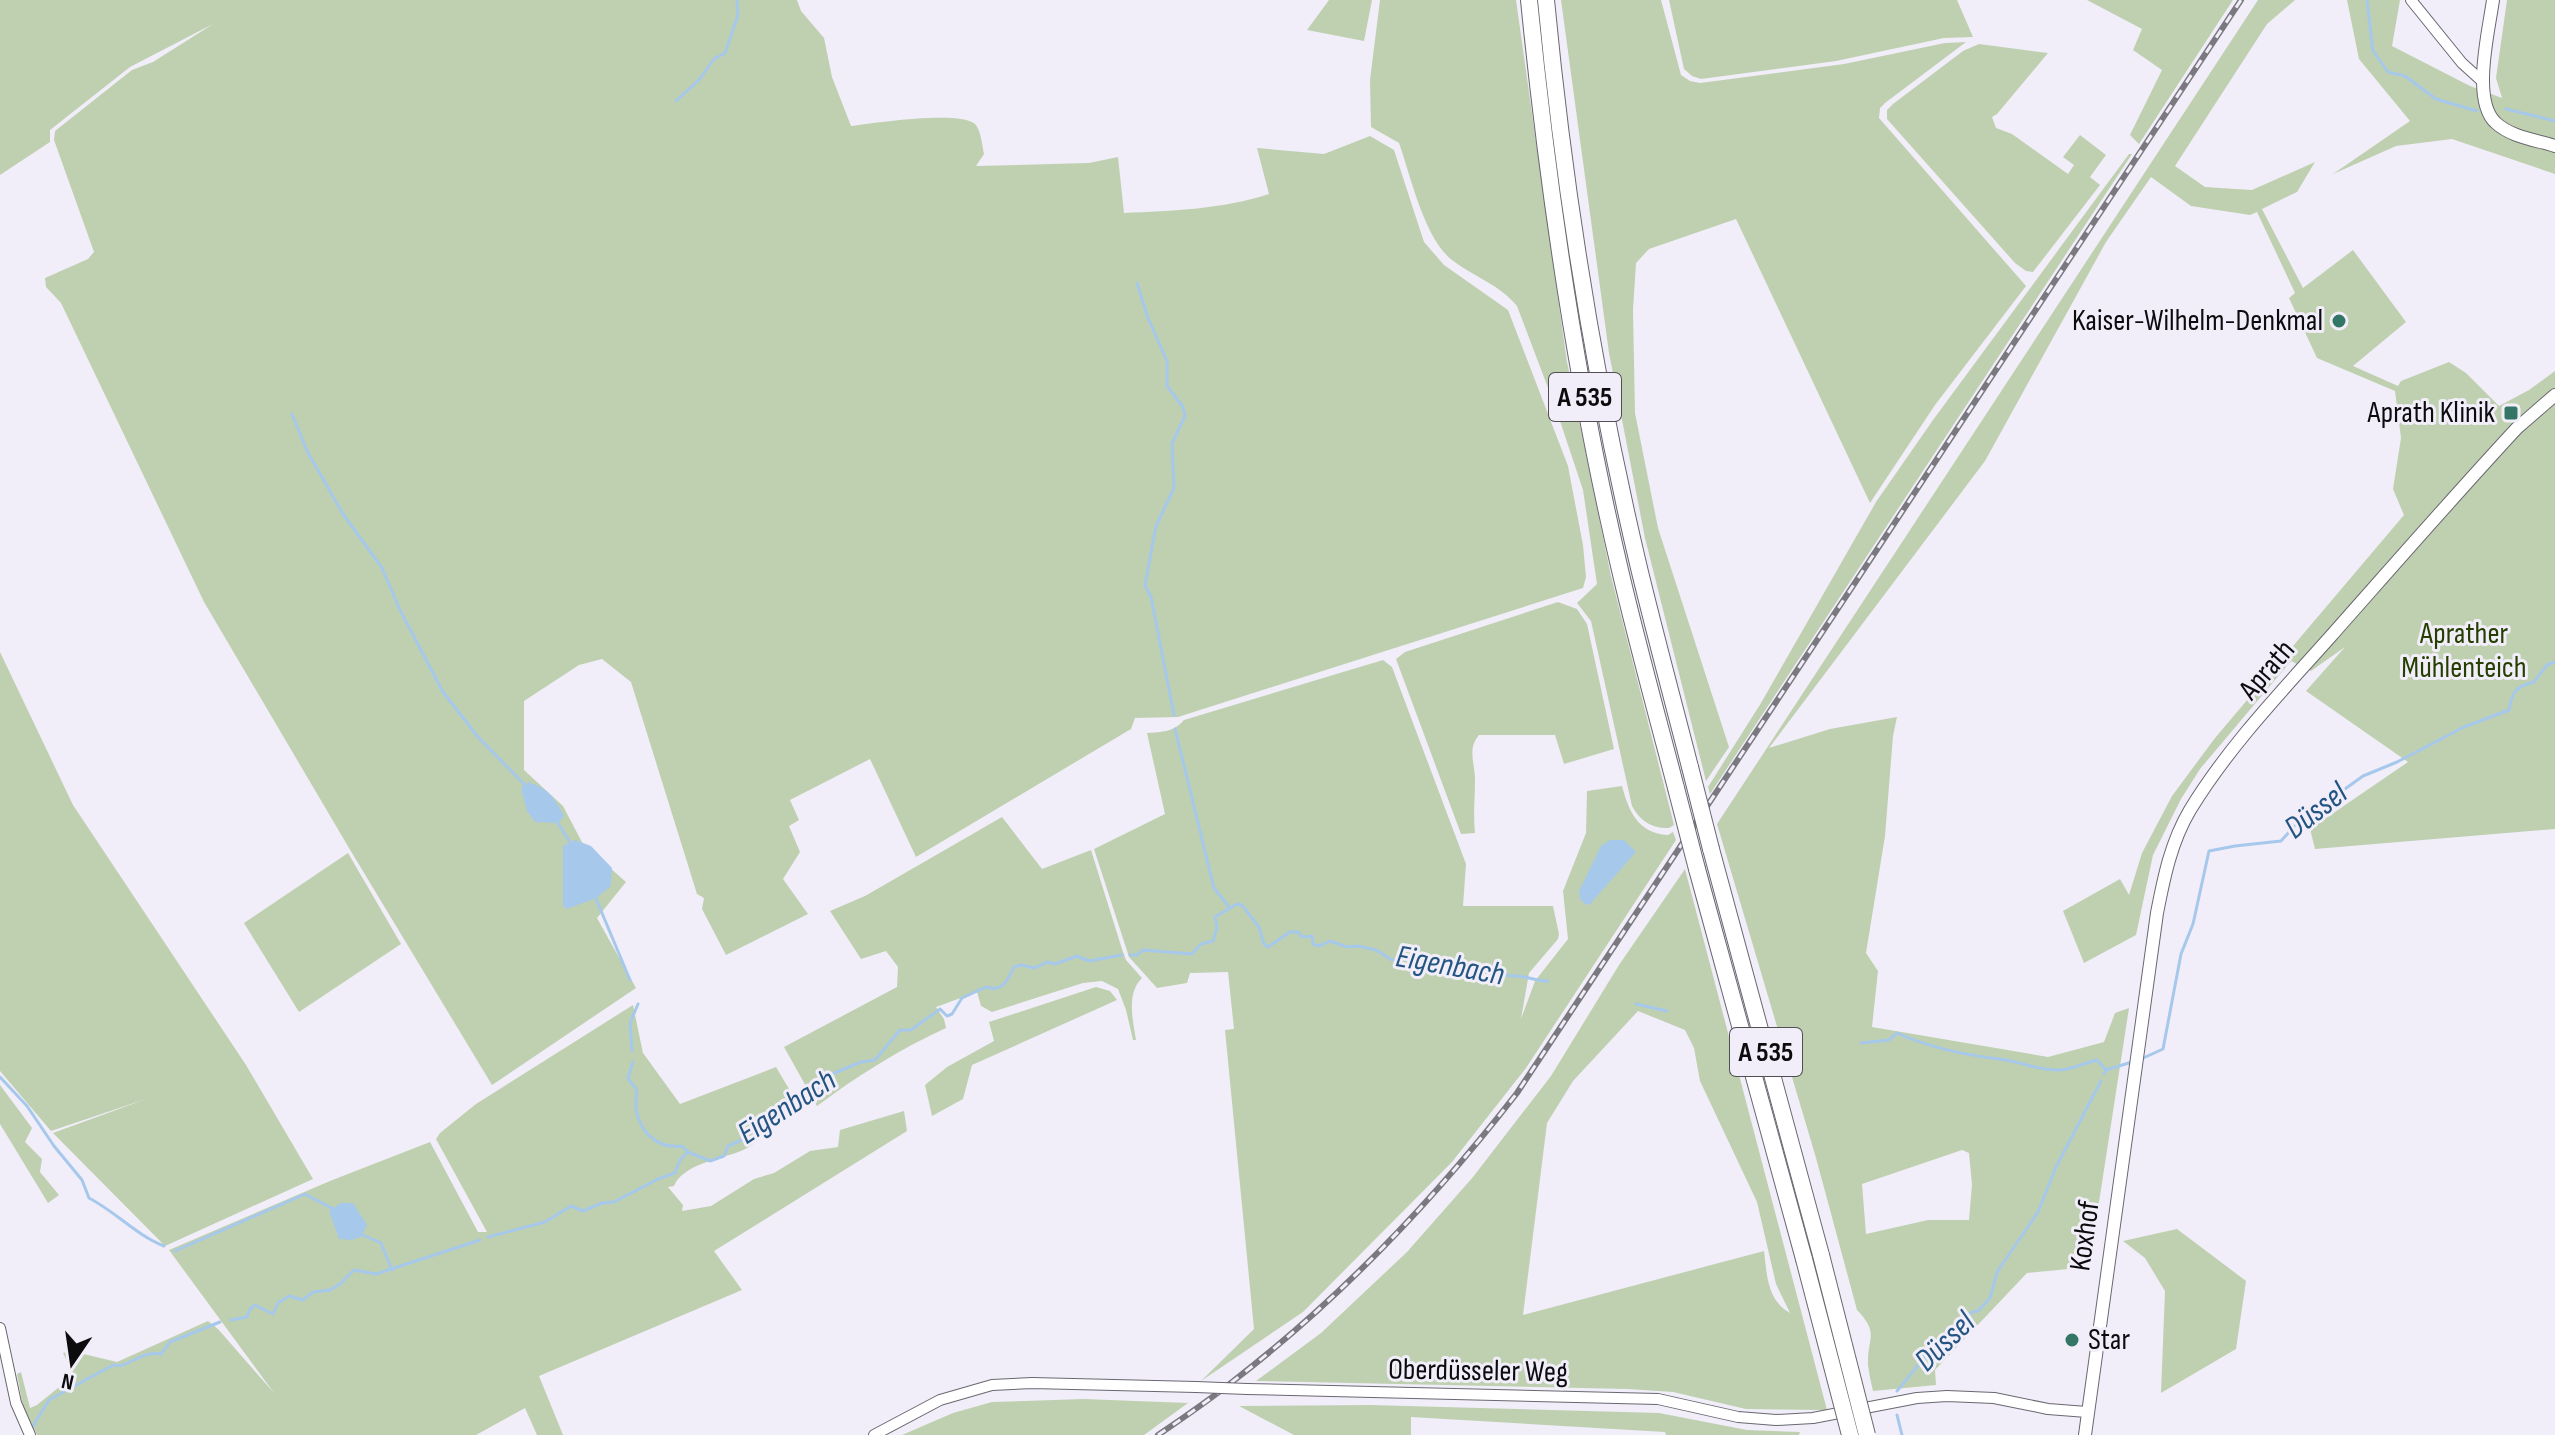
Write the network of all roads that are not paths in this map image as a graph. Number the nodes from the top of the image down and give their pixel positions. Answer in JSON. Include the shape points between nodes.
{"nodes":[{"id":1,"x":1529,"y":0,"type":"edge"},
{"id":2,"x":1546,"y":0,"type":"edge"},
{"id":3,"x":2411,"y":0,"type":"edge"},
{"id":4,"x":2493,"y":0,"type":"edge"},
{"id":5,"x":2483,"y":82,"type":"junction"},
{"id":6,"x":2555,"y":146,"type":"edge"},
{"id":7,"x":2555,"y":395,"type":"edge"},
{"id":8,"x":2139,"y":1044,"type":"joint"},
{"id":9,"x":0,"y":1328,"type":"edge"},
{"id":10,"x":2087,"y":1412,"type":"junction"},
{"id":11,"x":27,"y":1430,"type":"edge"},
{"id":12,"x":874,"y":1435,"type":"edge"},
{"id":13,"x":1850,"y":1435,"type":"edge"},
{"id":14,"x":1867,"y":1435,"type":"edge"},
{"id":15,"x":2085,"y":1435,"type":"edge"}],
"edges":[{"from":1,"to":13,"type":"highway","number":"A 535","bridge":true,"via":[[1560,245],[1620,569]]},
{"from":2,"to":14,"type":"highway","number":"A 535","bridge":true,"via":[[1578,247],[1639,565]]},
{"from":3,"to":5,"type":"street"},
{"from":4,"to":5,"type":"main road"},
{"from":5,"to":6,"type":"main road","via":[[2484,103],[2494,122]]},
{"from":7,"to":8,"type":"main road","name":"Aprath","via":[[2517,428],[2279,694],[2190,811],[2166,867]]},
{"from":8,"to":10,"type":"main road","name":"Koxhof"},
{"from":9,"to":11,"type":"street"},
{"from":10,"to":12,"type":"street","name":"Oberdüsseler Weg","bridge":true,"via":[[1947,1396],[1776,1420],[1658,1399],[1032,1383],[992,1385],[940,1400]]},
{"from":10,"to":15,"type":"main road","name":"Koxhof"}]}
